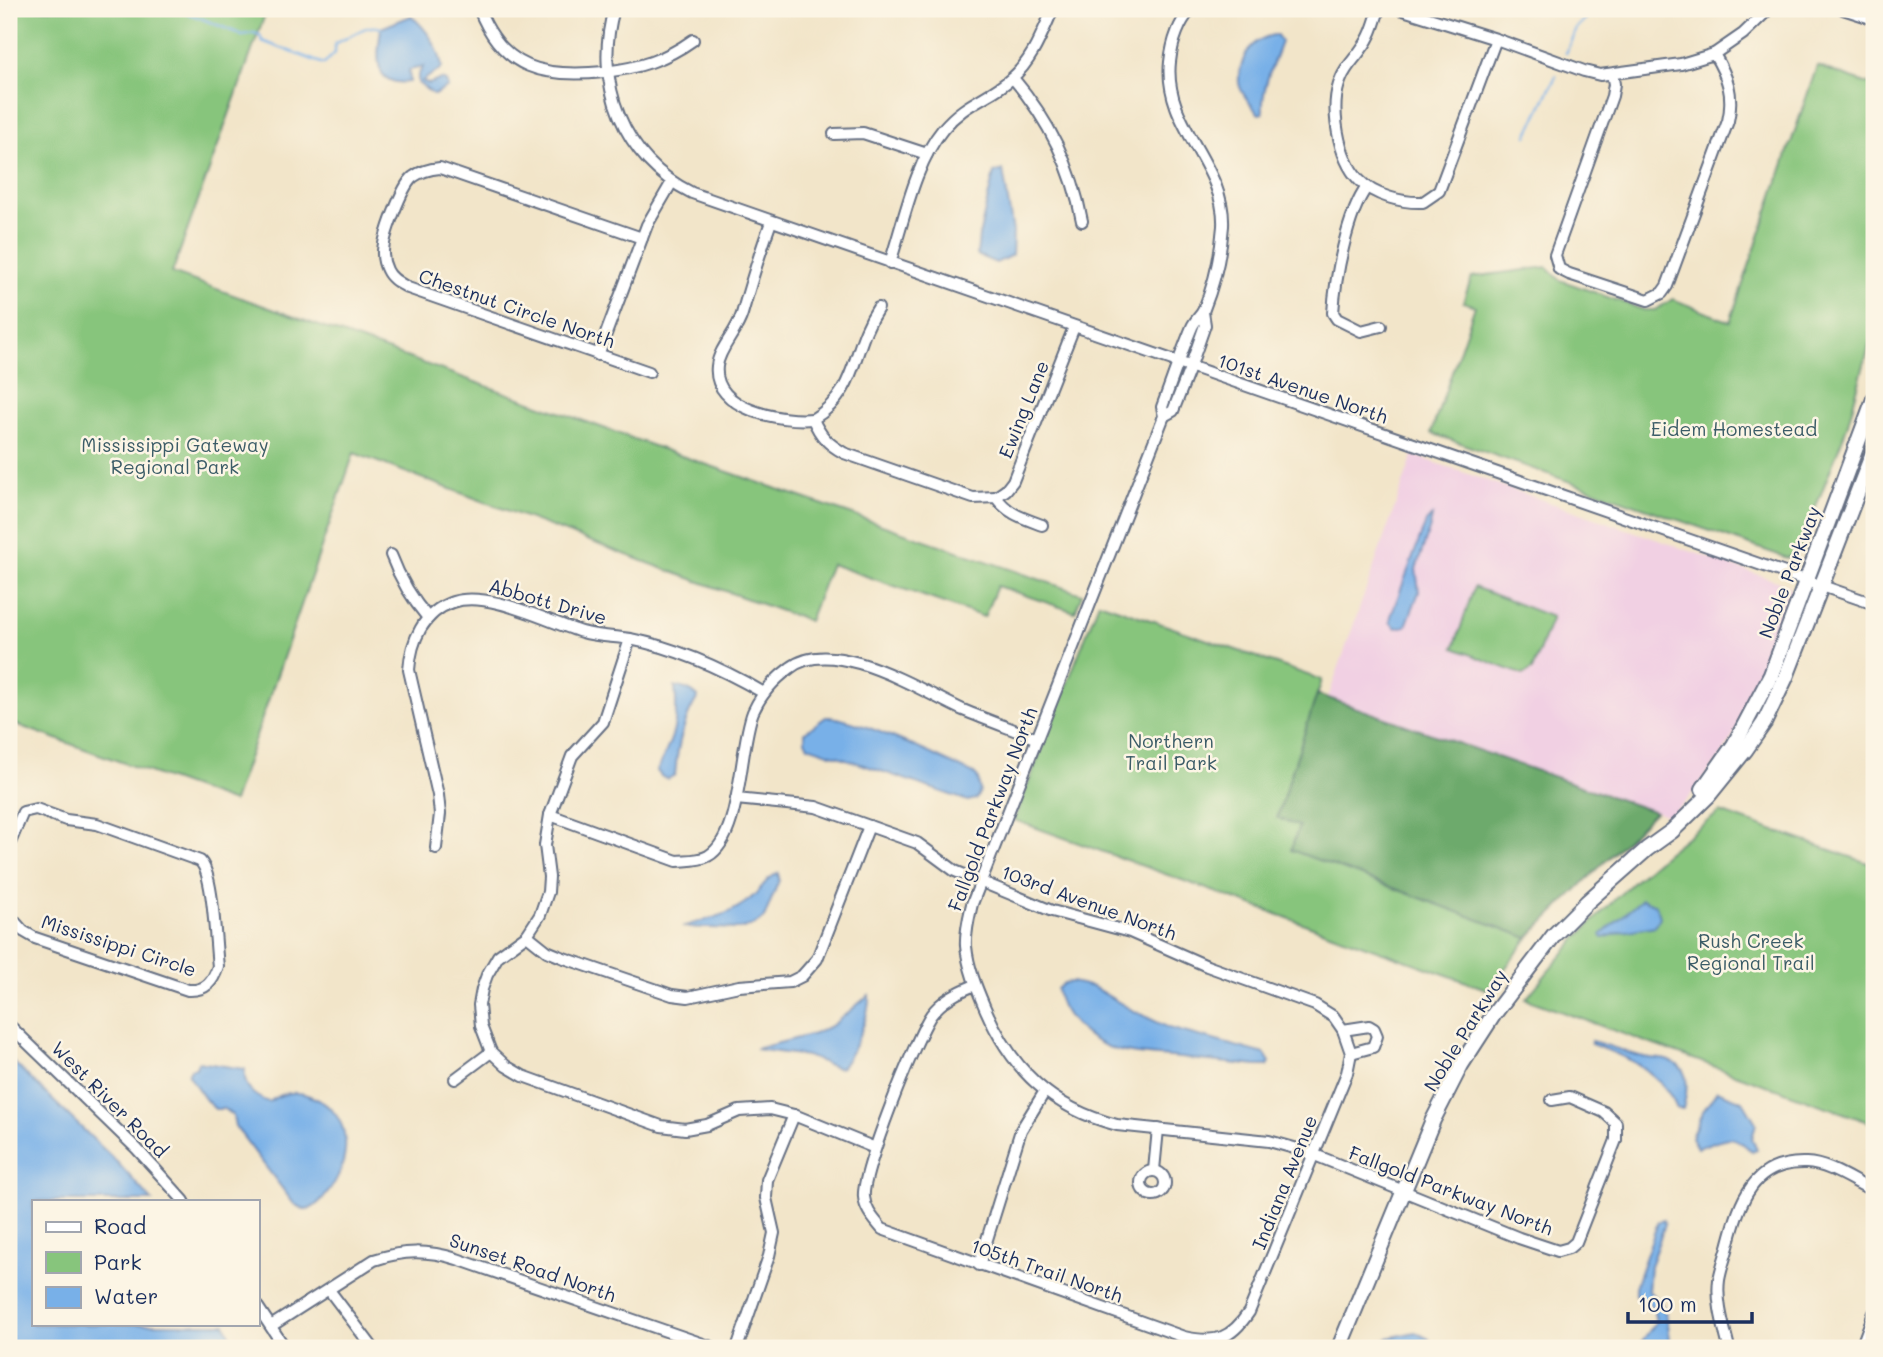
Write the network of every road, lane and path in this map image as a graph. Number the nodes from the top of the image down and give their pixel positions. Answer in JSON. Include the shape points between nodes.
{"nodes":[{"id":1,"x":478,"y":9,"type":"edge"},
{"id":2,"x":614,"y":9,"type":"edge"},
{"id":3,"x":1053,"y":9,"type":"edge"},
{"id":4,"x":1191,"y":9,"type":"edge"},
{"id":5,"x":1379,"y":9,"type":"edge"},
{"id":6,"x":1400,"y":9,"type":"edge"},
{"id":7,"x":1769,"y":9,"type":"edge"},
{"id":8,"x":1843,"y":9,"type":"edge"},
{"id":9,"x":1874,"y":19,"type":"edge"},
{"id":10,"x":1496,"y":39,"type":"junction"},
{"id":11,"x":694,"y":40,"type":"dead end"},
{"id":12,"x":1714,"y":54,"type":"junction"},
{"id":13,"x":607,"y":71,"type":"junction"},
{"id":14,"x":1612,"y":74,"type":"junction"},
{"id":15,"x":1013,"y":78,"type":"junction"},
{"id":16,"x":834,"y":134,"type":"dead end"},
{"id":17,"x":927,"y":154,"type":"junction"},
{"id":18,"x":673,"y":182,"type":"junction"},
{"id":19,"x":1367,"y":187,"type":"junction"},
{"id":20,"x":1082,"y":220,"type":"dead end"},
{"id":21,"x":771,"y":222,"type":"junction"},
{"id":22,"x":642,"y":238,"type":"junction"},
{"id":23,"x":890,"y":263,"type":"junction"},
{"id":24,"x":878,"y":309,"type":"dead end"},
{"id":25,"x":1381,"y":326,"type":"dead end"},
{"id":26,"x":1074,"y":327,"type":"junction"},
{"id":27,"x":598,"y":355,"type":"junction"},
{"id":28,"x":1185,"y":366,"type":"junction"},
{"id":29,"x":649,"y":372,"type":"dead end"},
{"id":30,"x":1874,"y":399,"type":"edge"},
{"id":31,"x":813,"y":418,"type":"junction"},
{"id":32,"x":1874,"y":450,"type":"edge"},
{"id":33,"x":996,"y":497,"type":"junction"},
{"id":34,"x":1042,"y":525,"type":"dead end"},
{"id":35,"x":391,"y":555,"type":"dead end"},
{"id":36,"x":1807,"y":580,"type":"junction"},
{"id":37,"x":1822,"y":585,"type":"junction"},
{"id":38,"x":1874,"y":604,"type":"edge"},
{"id":39,"x":428,"y":618,"type":"junction"},
{"id":40,"x":630,"y":639,"type":"junction"},
{"id":41,"x":764,"y":693,"type":"junction"},
{"id":42,"x":1037,"y":739,"type":"junction"},
{"id":43,"x":736,"y":799,"type":"junction"},
{"id":44,"x":551,"y":815,"type":"junction"},
{"id":45,"x":869,"y":826,"type":"junction"},
{"id":46,"x":9,"y":845,"type":"edge"},
{"id":47,"x":436,"y":848,"type":"dead end"},
{"id":48,"x":1647,"y":849,"type":"junction"},
{"id":49,"x":980,"y":882,"type":"junction"},
{"id":50,"x":9,"y":915,"type":"edge"},
{"id":51,"x":527,"y":935,"type":"junction"},
{"id":52,"x":975,"y":985,"type":"junction"},
{"id":53,"x":9,"y":1025,"type":"edge"},
{"id":54,"x":1343,"y":1030,"type":"junction"},
{"id":55,"x":491,"y":1052,"type":"junction"},
{"id":56,"x":1351,"y":1053,"type":"junction"},
{"id":57,"x":456,"y":1079,"type":"dead end"},
{"id":58,"x":1045,"y":1091,"type":"junction"},
{"id":59,"x":1552,"y":1100,"type":"dead end"},
{"id":60,"x":794,"y":1115,"type":"junction"},
{"id":61,"x":1158,"y":1129,"type":"junction"},
{"id":62,"x":875,"y":1148,"type":"junction"},
{"id":63,"x":1314,"y":1155,"type":"junction"},
{"id":64,"x":1154,"y":1170,"type":"dead end"},
{"id":65,"x":1405,"y":1191,"type":"junction"},
{"id":66,"x":1874,"y":1191,"type":"edge"},
{"id":67,"x":183,"y":1200,"type":"edge"},
{"id":68,"x":979,"y":1265,"type":"junction"},
{"id":69,"x":329,"y":1290,"type":"junction"},
{"id":70,"x":259,"y":1309,"type":"edge"},
{"id":71,"x":1874,"y":1313,"type":"edge"},
{"id":72,"x":271,"y":1326,"type":"junction"},
{"id":73,"x":1225,"y":1337,"type":"joint"},
{"id":74,"x":285,"y":1348,"type":"edge"},
{"id":75,"x":373,"y":1348,"type":"edge"},
{"id":76,"x":715,"y":1348,"type":"edge"},
{"id":77,"x":737,"y":1348,"type":"edge"},
{"id":78,"x":1339,"y":1348,"type":"edge"},
{"id":79,"x":1729,"y":1348,"type":"edge"},
{"id":80,"x":1861,"y":1348,"type":"edge"}],
"edges":[{"from":1,"to":13,"type":"street","via":[[495,40],[524,64],[559,75]]},
{"from":2,"to":13,"type":"street","name":"101st Avenue North","via":[[607,38]]},
{"from":3,"to":15,"type":"street","via":[[1038,43]]},
{"from":4,"to":28,"type":"street","name":"Fallgold Parkway North","via":[[1176,34],[1169,71],[1175,108],[1212,178],[1223,226],[1217,264],[1203,313],[1193,324]]},
{"from":5,"to":19,"type":"street","via":[[1364,47],[1346,69],[1337,93],[1342,147],[1352,172]]},
{"from":6,"to":10,"type":"street"},
{"from":7,"to":12,"type":"street"},
{"from":8,"to":9,"type":"street"},
{"from":10,"to":14,"type":"street","via":[[1591,74]]},
{"from":10,"to":19,"type":"street","via":[[1438,191],[1423,202],[1412,203]]},
{"from":11,"to":13,"type":"street","via":[[657,62]]},
{"from":12,"to":14,"type":"street"},
{"from":12,"to":14,"type":"street","via":[[1730,88],[1731,111],[1667,286],[1648,300],[1559,269],[1555,255],[1612,96]]},
{"from":13,"to":18,"type":"street","name":"101st Avenue North","via":[[625,130],[648,161]]},
{"from":15,"to":17,"type":"street","via":[[964,108]]},
{"from":15,"to":20,"type":"street","via":[[1049,129],[1077,193]]},
{"from":16,"to":17,"type":"street","via":[[863,133]]},
{"from":17,"to":23,"type":"street"},
{"from":18,"to":21,"type":"street","name":"101st Avenue North"},
{"from":18,"to":22,"type":"street"},
{"from":19,"to":25,"type":"street","via":[[1349,222],[1333,313],[1361,331]]},
{"from":21,"to":23,"type":"street","name":"101st Avenue North"},
{"from":21,"to":31,"type":"street","via":[[742,316],[717,364],[717,374],[728,397],[740,404],[788,420]]},
{"from":22,"to":27,"type":"street"},
{"from":22,"to":27,"type":"street","name":"Chestnut Circle North","via":[[440,168],[413,177],[400,198],[383,255],[395,280]]},
{"from":23,"to":26,"type":"street","name":"101st Avenue North"},
{"from":24,"to":31,"type":"street","via":[[845,388],[830,409]]},
{"from":26,"to":28,"type":"street","name":"101st Avenue North"},
{"from":26,"to":33,"type":"street","name":"Ewing Lane","via":[[1013,481]]},
{"from":27,"to":29,"type":"street","name":"Chestnut Circle North"},
{"from":28,"to":36,"type":"street","name":"101st Avenue North"},
{"from":28,"to":42,"type":"street","name":"Fallgold Parkway North","via":[[1161,407],[1164,416]]},
{"from":30,"to":36,"type":"main road","name":"Noble Parkway"},
{"from":31,"to":33,"type":"street","via":[[818,432],[844,453],[973,498]]},
{"from":32,"to":37,"type":"main road","name":"Noble Parkway"},
{"from":33,"to":34,"type":"street","via":[[1014,515]]},
{"from":35,"to":39,"type":"street","via":[[412,600]]},
{"from":36,"to":37,"type":"street","name":"101st Avenue North"},
{"from":36,"to":48,"type":"main road","name":"Noble Parkway","via":[[1767,682],[1734,745],[1700,792]]},
{"from":37,"to":38,"type":"street","name":"101st Avenue North"},
{"from":37,"to":48,"type":"main road","name":"Noble Parkway","via":[[1781,689],[1755,737],[1708,796]]},
{"from":39,"to":40,"type":"street","name":"Abbott Drive","via":[[453,602],[473,599],[589,634]]},
{"from":39,"to":47,"type":"street","via":[[416,635],[409,670],[438,795]]},
{"from":40,"to":41,"type":"street","name":"Abbott Drive","via":[[722,669]]},
{"from":40,"to":44,"type":"street","via":[[603,722],[572,756]]},
{"from":41,"to":42,"type":"street","via":[[794,664],[832,657],[882,671]]},
{"from":41,"to":43,"type":"street","via":[[753,712]]},
{"from":42,"to":49,"type":"street","name":"Fallgold Parkway North"},
{"from":43,"to":44,"type":"street","via":[[719,846],[694,860],[662,857]]},
{"from":43,"to":45,"type":"street","name":"103rd Avenue North","via":[[816,807]]},
{"from":44,"to":51,"type":"street","via":[[545,845],[548,892]]},
{"from":45,"to":49,"type":"street","name":"103rd Avenue North","via":[[916,843],[955,871]]},
{"from":45,"to":51,"type":"street","via":[[817,959],[790,982],[688,997],[672,995],[547,951]]},
{"from":46,"to":50,"type":"street","name":"Mississippi Circle","via":[[23,812],[36,809],[66,820],[97,824],[200,861],[209,880],[218,966],[206,987],[188,990],[35,938]]},
{"from":48,"to":65,"type":"main road","name":"Noble Parkway","via":[[1554,935],[1504,999],[1445,1096]]},
{"from":49,"to":52,"type":"street","name":"Fallgold Parkway North","via":[[966,947]]},
{"from":49,"to":54,"type":"street","name":"103rd Avenue North","via":[[1052,911],[1130,932],[1315,1005],[1334,1017]]},
{"from":51,"to":55,"type":"street","via":[[498,956],[482,989],[481,1026]]},
{"from":52,"to":58,"type":"street","name":"Fallgold Parkway North","via":[[1008,1052]]},
{"from":52,"to":62,"type":"street","via":[[956,992],[931,1014]]},
{"from":53,"to":67,"type":"street","name":"West River Road"},
{"from":54,"to":56,"type":"street"},
{"from":54,"to":56,"type":"street","via":[[1368,1026],[1377,1036],[1373,1047]]},
{"from":55,"to":57,"type":"street"},
{"from":55,"to":60,"type":"street","via":[[523,1076],[661,1126],[685,1129],[708,1125],[739,1111],[770,1109]]},
{"from":56,"to":63,"type":"street","name":"Indiana Avenue"},
{"from":58,"to":61,"type":"street","name":"Fallgold Parkway North","via":[[1095,1119]]},
{"from":58,"to":68,"type":"street","via":[[1021,1130]]},
{"from":59,"to":65,"type":"street","name":"Fallgold Parkway North","via":[[1570,1097],[1604,1112],[1616,1123],[1616,1140],[1576,1242],[1569,1248],[1558,1251],[1520,1238]]},
{"from":60,"to":62,"type":"street"},
{"from":60,"to":77,"type":"street","via":[[767,1181],[774,1233]]},
{"from":61,"to":63,"type":"street","name":"Fallgold Parkway North","via":[[1269,1141]]},
{"from":61,"to":64,"type":"street"},
{"from":62,"to":68,"type":"street","name":"105th Trail North","via":[[864,1197],[867,1210],[882,1229]]},
{"from":63,"to":65,"type":"street","name":"Fallgold Parkway North"},
{"from":63,"to":73,"type":"street","name":"Indiana Avenue","via":[[1249,1312]]},
{"from":65,"to":78,"type":"main road","name":"Noble Parkway"},
{"from":66,"to":79,"type":"street","via":[[1822,1165],[1806,1163],[1780,1166],[1753,1183],[1741,1201],[1719,1280]]},
{"from":68,"to":73,"type":"street","name":"105th Trail North","via":[[1184,1337],[1204,1341]]},
{"from":69,"to":72,"type":"street","name":"Sunset Road North"},
{"from":69,"to":75,"type":"street"},
{"from":69,"to":76,"type":"street","name":"Sunset Road North","via":[[374,1260],[414,1251],[436,1253]]},
{"from":70,"to":72,"type":"street"},
{"from":71,"to":80,"type":"street"},
{"from":72,"to":74,"type":"street"}]}
